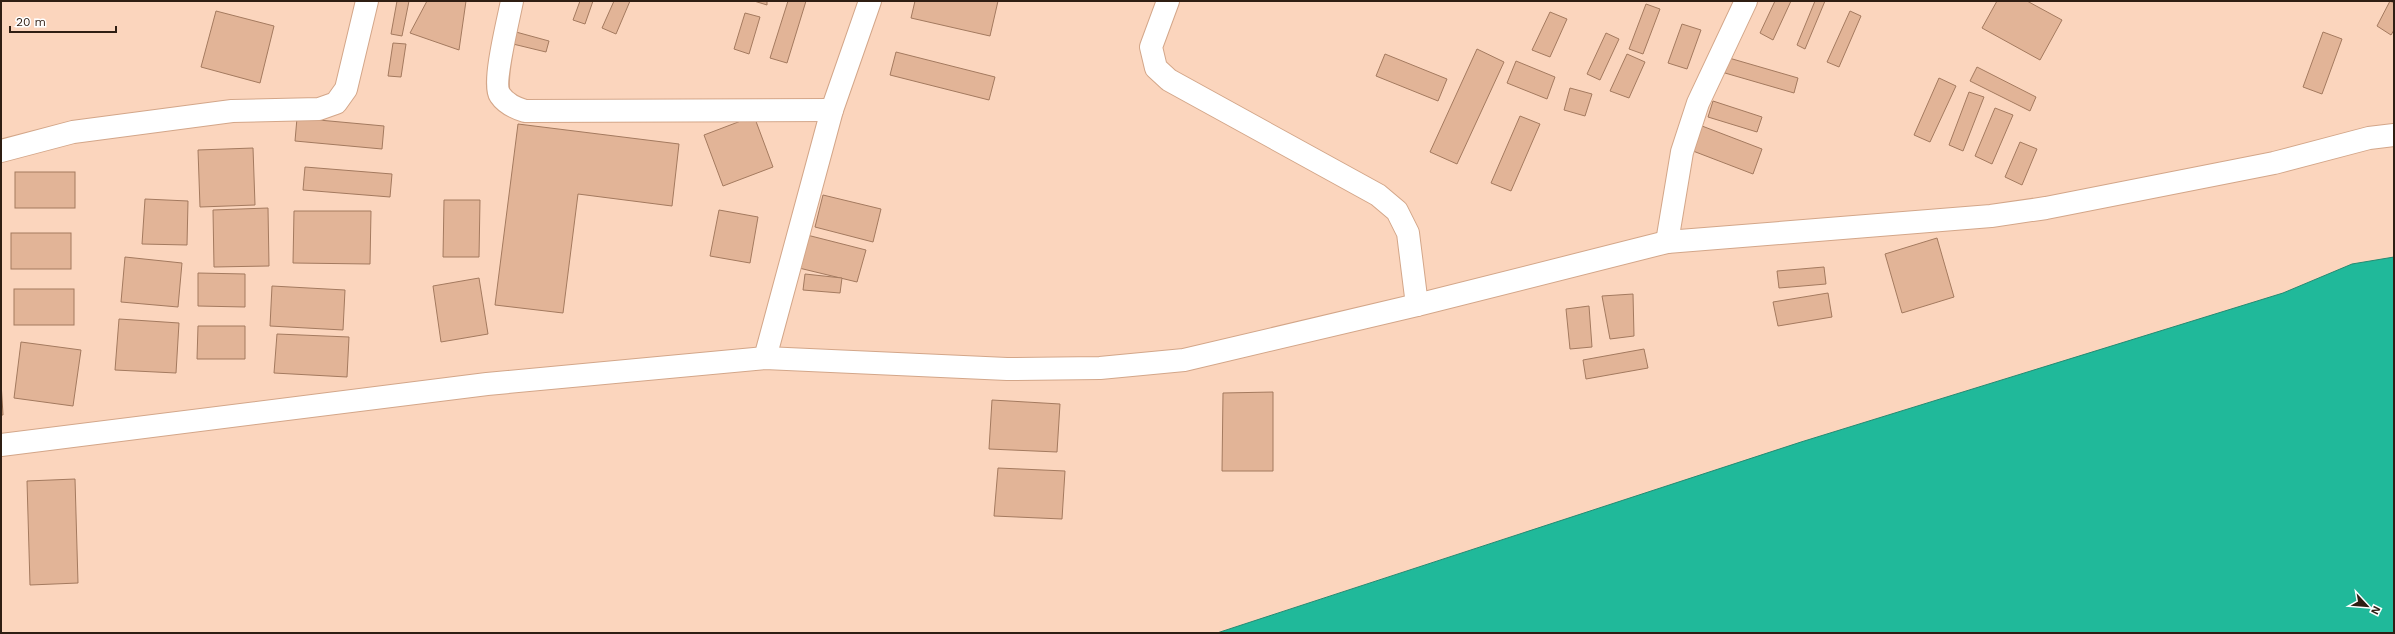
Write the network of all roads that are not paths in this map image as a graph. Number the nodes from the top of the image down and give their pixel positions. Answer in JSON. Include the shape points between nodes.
{"nodes":[{"id":1,"x":367,"y":1,"type":"edge"},
{"id":2,"x":512,"y":1,"type":"edge"},
{"id":3,"x":870,"y":1,"type":"edge"},
{"id":4,"x":1168,"y":1,"type":"edge"},
{"id":5,"x":1746,"y":1,"type":"edge"},
{"id":6,"x":832,"y":110,"type":"junction"},
{"id":7,"x":2394,"y":135,"type":"edge"},
{"id":8,"x":1,"y":151,"type":"edge"},
{"id":9,"x":1667,"y":242,"type":"junction"},
{"id":10,"x":1417,"y":305,"type":"junction"},
{"id":11,"x":765,"y":358,"type":"junction"},
{"id":12,"x":1,"y":446,"type":"edge"}],
"edges":[{"from":1,"to":8,"type":"street","via":[[346,90],[336,103],[319,109],[232,111],[73,132]]},
{"from":2,"to":6,"type":"street","via":[[497,80],[499,94],[511,106],[525,111]]},
{"from":3,"to":6,"type":"street"},
{"from":4,"to":10,"type":"street","via":[[1151,47],[1156,68],[1169,80],[1378,195],[1397,211],[1408,233]]},
{"from":5,"to":9,"type":"street","via":[[1720,52],[1682,152]]},
{"from":6,"to":11,"type":"street"},
{"from":7,"to":9,"type":"street","via":[[2368,138],[2274,163],[2046,208],[1991,216]]},
{"from":9,"to":10,"type":"street"},
{"from":10,"to":11,"type":"street","via":[[1184,360],[1100,368],[1007,369]]},
{"from":11,"to":12,"type":"street","via":[[487,384]]}]}
